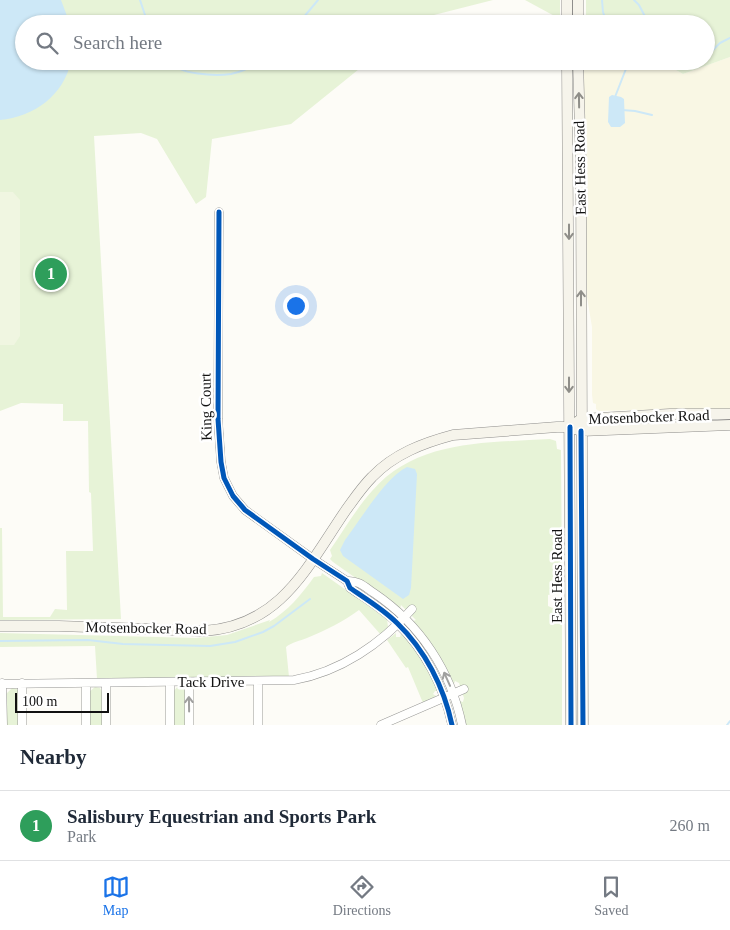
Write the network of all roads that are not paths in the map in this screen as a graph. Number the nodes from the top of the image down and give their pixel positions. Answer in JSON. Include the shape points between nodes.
{"nodes":[{"id":1,"x":567,"y":0,"type":"edge"},
{"id":2,"x":578,"y":0,"type":"edge"},
{"id":3,"x":567,"y":15,"type":"edge"},
{"id":4,"x":578,"y":15,"type":"edge"},
{"id":5,"x":567,"y":70,"type":"edge"},
{"id":6,"x":578,"y":70,"type":"edge"},
{"id":7,"x":219,"y":212,"type":"dead end"},
{"id":8,"x":730,"y":414,"type":"edge"},
{"id":9,"x":582,"y":419,"type":"junction"},
{"id":10,"x":730,"y":424,"type":"edge"},
{"id":11,"x":570,"y":427,"type":"junction"},
{"id":12,"x":582,"y":431,"type":"junction"},
{"id":13,"x":313,"y":559,"type":"junction"},
{"id":14,"x":412,"y":609,"type":"dead end"},
{"id":15,"x":401,"y":621,"type":"junction"},
{"id":16,"x":0,"y":626,"type":"edge"},
{"id":17,"x":170,"y":682,"type":"junction"},
{"id":18,"x":189,"y":682,"type":"junction"},
{"id":19,"x":258,"y":682,"type":"junction"},
{"id":20,"x":22,"y":683,"type":"junction"},
{"id":21,"x":86,"y":683,"type":"junction"},
{"id":22,"x":106,"y":683,"type":"junction"},
{"id":23,"x":1,"y":684,"type":"edge"},
{"id":24,"x":464,"y":689,"type":"dead end"},
{"id":25,"x":453,"y":694,"type":"junction"},
{"id":26,"x":445,"y":698,"type":"junction"},
{"id":27,"x":3,"y":725,"type":"edge"},
{"id":28,"x":22,"y":725,"type":"edge"},
{"id":29,"x":86,"y":725,"type":"edge"},
{"id":30,"x":106,"y":725,"type":"edge"},
{"id":31,"x":170,"y":725,"type":"edge"},
{"id":32,"x":189,"y":725,"type":"edge"},
{"id":33,"x":258,"y":725,"type":"edge"},
{"id":34,"x":381,"y":725,"type":"edge"},
{"id":35,"x":452,"y":725,"type":"edge"},
{"id":36,"x":462,"y":725,"type":"edge"},
{"id":37,"x":570,"y":725,"type":"edge"},
{"id":38,"x":583,"y":725,"type":"edge"}],
"edges":[{"from":1,"to":3,"type":"main road"},
{"from":2,"to":4,"type":"main road"},
{"from":5,"to":11,"type":"main road","name":"East Hess Road","one_way":true},
{"from":9,"to":6,"type":"main road","name":"East Hess Road","one_way":true},
{"from":7,"to":13,"type":"street","name":"King Court","via":[[218,419],[222,470],[229,490],[241,506]]},
{"from":8,"to":9,"type":"main road","name":"Motsenbocker Road"},
{"from":9,"to":11,"type":"main road","name":"Motsenbocker Road"},
{"from":9,"to":12,"type":"main road","name":"East Hess Road"},
{"from":10,"to":12,"type":"main road","name":"Motsenbocker Road"},
{"from":11,"to":12,"type":"main road","name":"Motsenbocker Road"},
{"from":11,"to":13,"type":"main road","name":"Motsenbocker Road","via":[[453,436],[409,450],[386,464],[367,482]]},
{"from":11,"to":37,"type":"main road","name":"East Hess Road"},
{"from":12,"to":38,"type":"main road","name":"East Hess Road"},
{"from":13,"to":15,"type":"street","name":"King Court","via":[[347,581],[355,580],[387,602]]},
{"from":13,"to":16,"type":"main road","name":"Motsenbocker Road","via":[[292,589],[274,606],[228,628],[189,631]]},
{"from":14,"to":15,"type":"street","name":"Tack Drive"},
{"from":15,"to":19,"type":"street","name":"Tack Drive","via":[[367,650],[320,672],[294,680]]},
{"from":25,"to":15,"type":"street","one_way":true,"via":[[420,634]]},
{"from":15,"to":26,"type":"street","via":[[428,663]]},
{"from":17,"to":18,"type":"street","name":"Tack Drive"},
{"from":17,"to":22,"type":"street","name":"Tack Drive"},
{"from":17,"to":31,"type":"street"},
{"from":18,"to":19,"type":"street","name":"Tack Drive"},
{"from":32,"to":18,"type":"street","one_way":true},
{"from":19,"to":33,"type":"street"},
{"from":20,"to":21,"type":"street","name":"Tack Drive"},
{"from":20,"to":23,"type":"street","name":"Tack Drive"},
{"from":20,"to":28,"type":"street"},
{"from":21,"to":22,"type":"street","name":"Tack Drive"},
{"from":21,"to":29,"type":"street"},
{"from":22,"to":30,"type":"street"},
{"from":23,"to":27,"type":"street"},
{"from":24,"to":25,"type":"street"},
{"from":25,"to":26,"type":"street"},
{"from":25,"to":36,"type":"street"},
{"from":26,"to":34,"type":"street"},
{"from":26,"to":35,"type":"street"}]}
